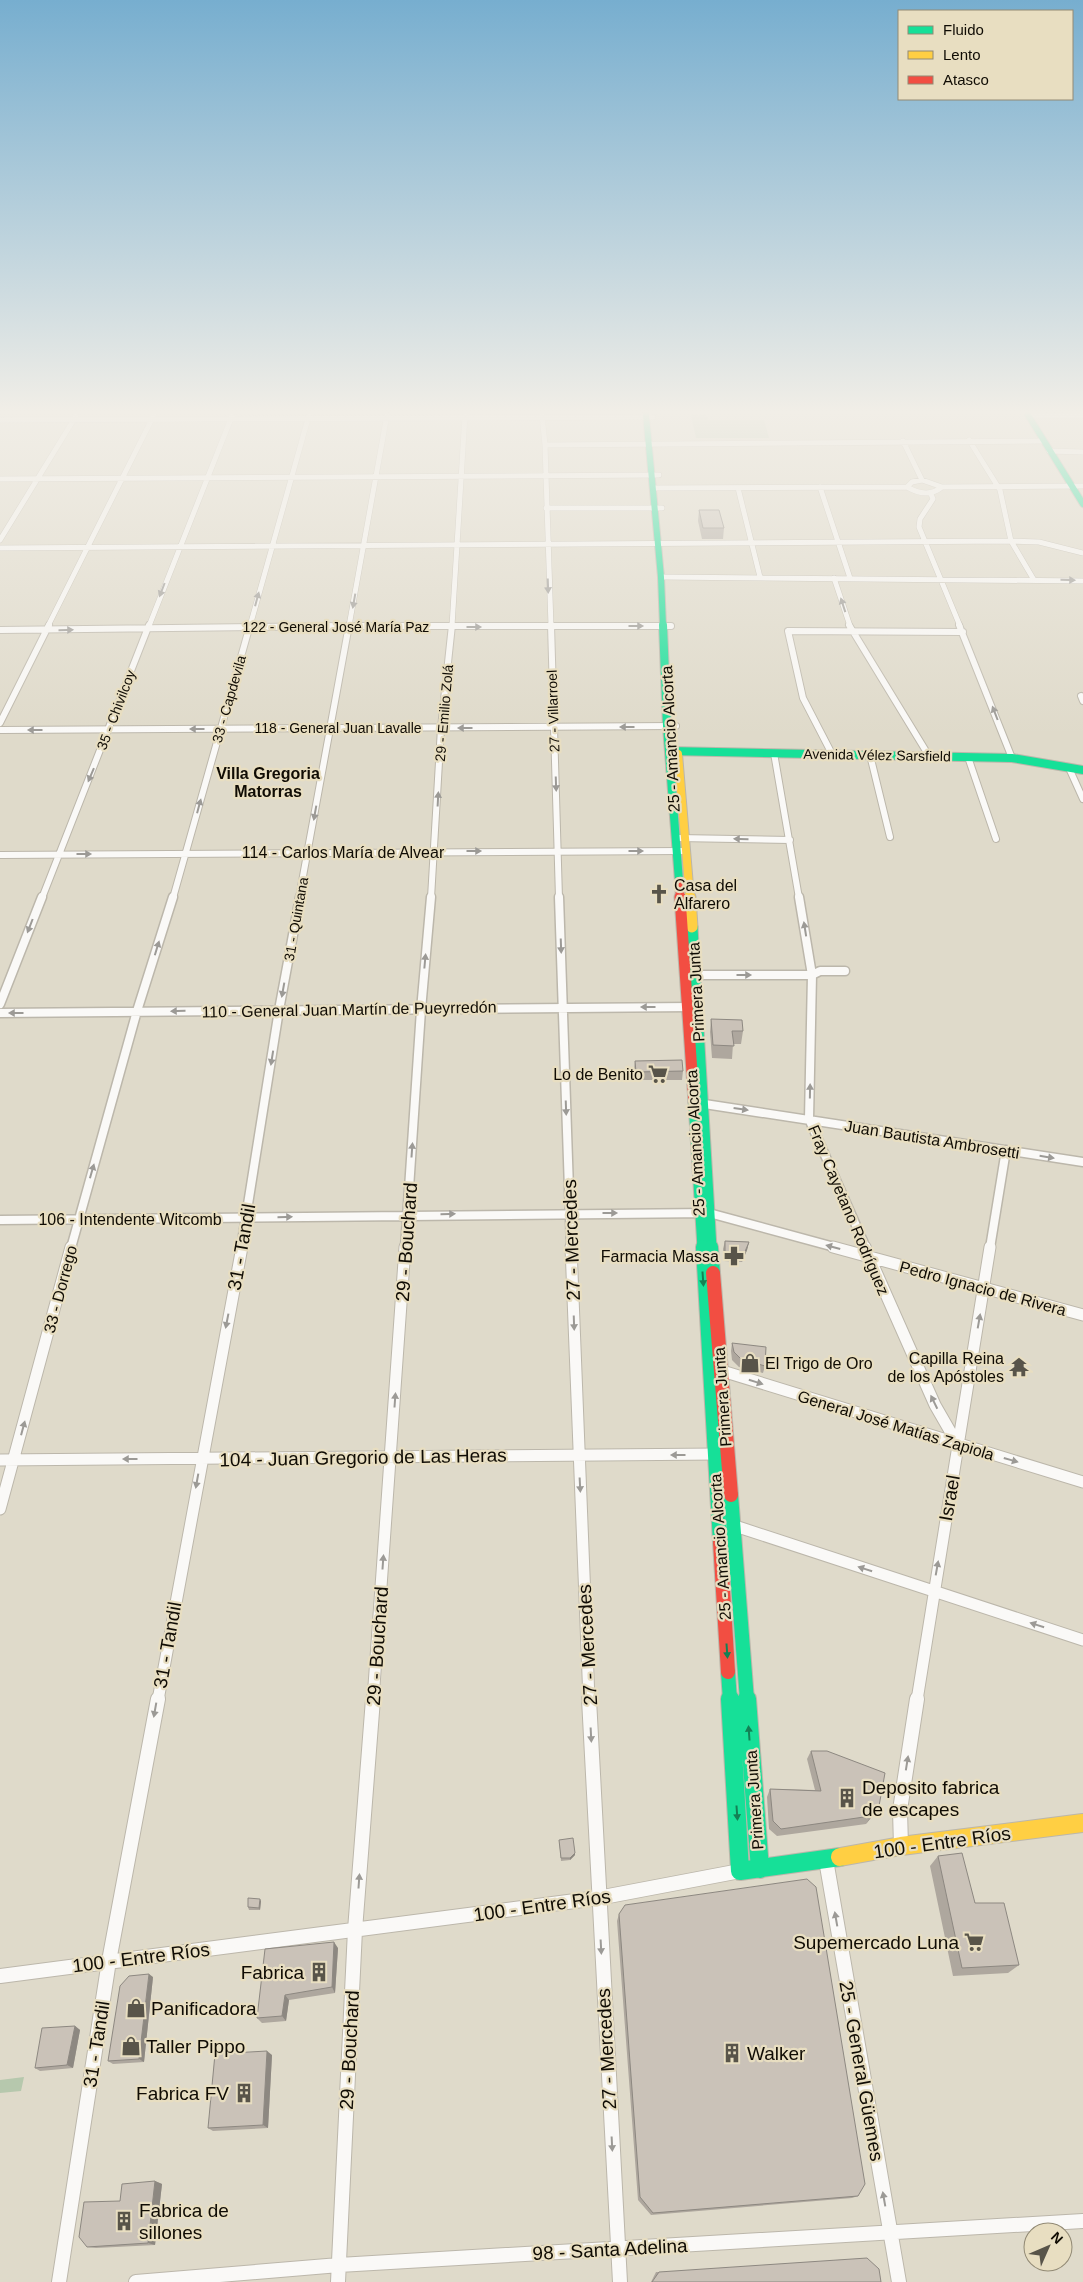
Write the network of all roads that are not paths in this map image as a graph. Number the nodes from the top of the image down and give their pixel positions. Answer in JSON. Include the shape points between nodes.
{"nodes":[{"id":1,"x":12,"y":521,"type":"edge"},
{"id":2,"x":101,"y":521,"type":"edge"},
{"id":3,"x":189,"y":521,"type":"edge"},
{"id":4,"x":279,"y":521,"type":"edge"},
{"id":5,"x":368,"y":521,"type":"edge"},
{"id":6,"x":457,"y":521,"type":"edge"},
{"id":7,"x":546,"y":521,"type":"edge"},
{"id":8,"x":660,"y":521,"type":"edge"},
{"id":9,"x":746,"y":521,"type":"edge"},
{"id":10,"x":831,"y":521,"type":"edge"},
{"id":11,"x":920,"y":521,"type":"edge"},
{"id":12,"x":1006,"y":521,"type":"edge"},
{"id":13,"x":0,"y":540,"type":"edge"},
{"id":14,"x":1011,"y":541,"type":"junction"},
{"id":15,"x":838,"y":542,"type":"junction"},
{"id":16,"x":926,"y":542,"type":"junction"},
{"id":17,"x":751,"y":543,"type":"junction"},
{"id":18,"x":456,"y":544,"type":"junction"},
{"id":19,"x":547,"y":544,"type":"junction"},
{"id":20,"x":662,"y":544,"type":"junction"},
{"id":21,"x":179,"y":545,"type":"junction"},
{"id":22,"x":272,"y":545,"type":"junction"},
{"id":23,"x":364,"y":545,"type":"junction"},
{"id":24,"x":88,"y":546,"type":"junction"},
{"id":25,"x":0,"y":548,"type":"edge"},
{"id":26,"x":1083,"y":553,"type":"edge"},
{"id":27,"x":665,"y":577,"type":"junction"},
{"id":28,"x":760,"y":577,"type":"junction"},
{"id":29,"x":834,"y":578,"type":"junction"},
{"id":30,"x":850,"y":578,"type":"junction"},
{"id":31,"x":941,"y":579,"type":"junction"},
{"id":32,"x":1034,"y":580,"type":"junction"},
{"id":33,"x":1083,"y":581,"type":"edge"},
{"id":34,"x":349,"y":626,"type":"junction"},
{"id":35,"x":550,"y":626,"type":"junction"},
{"id":36,"x":668,"y":626,"type":"junction"},
{"id":37,"x":452,"y":627,"type":"junction"},
{"id":38,"x":249,"y":628,"type":"junction"},
{"id":39,"x":147,"y":629,"type":"junction"},
{"id":40,"x":0,"y":630,"type":"edge"},
{"id":41,"x":46,"y":630,"type":"junction"},
{"id":42,"x":852,"y":632,"type":"junction"},
{"id":43,"x":963,"y":632,"type":"junction"},
{"id":44,"x":0,"y":723,"type":"edge"},
{"id":45,"x":672,"y":726,"type":"junction"},
{"id":46,"x":553,"y":727,"type":"junction"},
{"id":47,"x":330,"y":728,"type":"junction"},
{"id":48,"x":442,"y":728,"type":"junction"},
{"id":49,"x":220,"y":729,"type":"junction"},
{"id":50,"x":0,"y":730,"type":"edge"},
{"id":51,"x":110,"y":730,"type":"junction"},
{"id":52,"x":673,"y":751,"type":"junction"},
{"id":53,"x":774,"y":753,"type":"junction"},
{"id":54,"x":832,"y":754,"type":"junction"},
{"id":55,"x":870,"y":755,"type":"junction"},
{"id":56,"x":929,"y":756,"type":"junction"},
{"id":57,"x":968,"y":757,"type":"junction"},
{"id":58,"x":1012,"y":758,"type":"junction"},
{"id":59,"x":1069,"y":768,"type":"junction"},
{"id":60,"x":1083,"y":770,"type":"edge"},
{"id":61,"x":1083,"y":799,"type":"edge"},
{"id":62,"x":890,"y":838,"type":"dead end"},
{"id":63,"x":996,"y":839,"type":"dead end"},
{"id":64,"x":790,"y":840,"type":"junction"},
{"id":65,"x":681,"y":844,"type":"junction"},
{"id":66,"x":559,"y":851,"type":"junction"},
{"id":67,"x":308,"y":852,"type":"junction"},
{"id":68,"x":435,"y":852,"type":"junction"},
{"id":69,"x":186,"y":853,"type":"junction"},
{"id":70,"x":58,"y":854,"type":"junction"},
{"id":71,"x":0,"y":855,"type":"edge"},
{"id":72,"x":845,"y":972,"type":"dead end"},
{"id":73,"x":691,"y":975,"type":"junction"},
{"id":74,"x":812,"y":975,"type":"junction"},
{"id":75,"x":0,"y":1004,"type":"edge"},
{"id":76,"x":563,"y":1007,"type":"junction"},
{"id":77,"x":692,"y":1007,"type":"junction"},
{"id":78,"x":280,"y":1010,"type":"junction"},
{"id":79,"x":421,"y":1010,"type":"junction"},
{"id":80,"x":137,"y":1012,"type":"junction"},
{"id":81,"x":0,"y":1013,"type":"edge"},
{"id":82,"x":698,"y":1103,"type":"junction"},
{"id":83,"x":809,"y":1119,"type":"junction"},
{"id":84,"x":1006,"y":1150,"type":"junction"},
{"id":85,"x":1083,"y":1162,"type":"edge"},
{"id":86,"x":570,"y":1213,"type":"junction"},
{"id":87,"x":704,"y":1213,"type":"junction"},
{"id":88,"x":408,"y":1214,"type":"junction"},
{"id":89,"x":79,"y":1218,"type":"junction"},
{"id":90,"x":246,"y":1218,"type":"junction"},
{"id":91,"x":0,"y":1220,"type":"edge"},
{"id":92,"x":868,"y":1256,"type":"junction"},
{"id":93,"x":985,"y":1287,"type":"junction"},
{"id":94,"x":1083,"y":1315,"type":"edge"},
{"id":95,"x":715,"y":1369,"type":"junction"},
{"id":96,"x":958,"y":1445,"type":"junction"},
{"id":97,"x":721,"y":1454,"type":"junction"},
{"id":98,"x":579,"y":1455,"type":"junction"},
{"id":99,"x":391,"y":1457,"type":"junction"},
{"id":100,"x":201,"y":1459,"type":"junction"},
{"id":101,"x":0,"y":1460,"type":"edge"},
{"id":102,"x":15,"y":1460,"type":"junction"},
{"id":103,"x":1083,"y":1482,"type":"edge"},
{"id":104,"x":0,"y":1509,"type":"edge"},
{"id":105,"x":719,"y":1523,"type":"junction"},
{"id":106,"x":734,"y":1525,"type":"junction"},
{"id":107,"x":933,"y":1592,"type":"junction"},
{"id":108,"x":1083,"y":1640,"type":"edge"},
{"id":109,"x":1083,"y":1824,"type":"edge"},
{"id":110,"x":901,"y":1846,"type":"junction"},
{"id":111,"x":826,"y":1860,"type":"junction"},
{"id":112,"x":760,"y":1869,"type":"junction"},
{"id":113,"x":740,"y":1871,"type":"junction"},
{"id":114,"x":598,"y":1898,"type":"junction"},
{"id":115,"x":355,"y":1930,"type":"junction"},
{"id":116,"x":109,"y":1961,"type":"junction"},
{"id":117,"x":0,"y":1976,"type":"edge"},
{"id":118,"x":1083,"y":2221,"type":"edge"},
{"id":119,"x":890,"y":2234,"type":"junction"},
{"id":120,"x":618,"y":2249,"type":"junction"},
{"id":121,"x":339,"y":2265,"type":"junction"},
{"id":122,"x":59,"y":2282,"type":"edge"},
{"id":123,"x":136,"y":2282,"type":"edge"},
{"id":124,"x":338,"y":2282,"type":"edge"},
{"id":125,"x":620,"y":2282,"type":"edge"},
{"id":126,"x":899,"y":2282,"type":"edge"}],
"edges":[{"from":1,"to":13,"type":"street"},
{"from":2,"to":24,"type":"street"},
{"from":3,"to":21,"type":"street","name":"35 - Chivilcoy"},
{"from":4,"to":22,"type":"street","name":"33 - Capdevila"},
{"from":5,"to":23,"type":"street","name":"31 - Quintana"},
{"from":6,"to":18,"type":"street","name":"29 - Emilio Zolá"},
{"from":7,"to":19,"type":"street","name":"27 - Villarroel"},
{"from":8,"to":20,"type":"main road","name":"Primera Junta"},
{"from":9,"to":17,"type":"street"},
{"from":10,"to":15,"type":"street"},
{"from":11,"to":16,"type":"street"},
{"from":12,"to":14,"type":"street"},
{"from":14,"to":16,"type":"street"},
{"from":14,"to":26,"type":"street","via":[[1039,542]]},
{"from":14,"to":32,"type":"street"},
{"from":15,"to":16,"type":"street"},
{"from":15,"to":17,"type":"street"},
{"from":15,"to":30,"type":"street"},
{"from":16,"to":31,"type":"street"},
{"from":17,"to":20,"type":"street"},
{"from":17,"to":28,"type":"street"},
{"from":18,"to":19,"type":"street"},
{"from":18,"to":23,"type":"street"},
{"from":18,"to":37,"type":"street","name":"29 - Emilio Zolá"},
{"from":19,"to":20,"type":"street"},
{"from":19,"to":35,"type":"street","name":"27 - Villarroel","one_way":true},
{"from":20,"to":27,"type":"main road","name":"Primera Junta"},
{"from":21,"to":22,"type":"street"},
{"from":21,"to":24,"type":"street"},
{"from":21,"to":39,"type":"street","name":"35 - Chivilcoy","one_way":true},
{"from":22,"to":23,"type":"street"},
{"from":38,"to":22,"type":"street","name":"33 - Capdevila","one_way":true},
{"from":23,"to":34,"type":"street","name":"31 - Quintana","one_way":true},
{"from":24,"to":25,"type":"street"},
{"from":24,"to":41,"type":"street"},
{"from":27,"to":28,"type":"street"},
{"from":27,"to":36,"type":"main road","name":"Primera Junta"},
{"from":28,"to":29,"type":"street"},
{"from":29,"to":30,"type":"street"},
{"from":42,"to":29,"type":"street","one_way":true},
{"from":30,"to":31,"type":"street"},
{"from":31,"to":32,"type":"street"},
{"from":31,"to":43,"type":"street"},
{"from":32,"to":33,"type":"street","one_way":true},
{"from":34,"to":37,"type":"street","name":"122 - General José María Paz"},
{"from":34,"to":38,"type":"street","name":"122 - General José María Paz"},
{"from":34,"to":47,"type":"street","name":"31 - Quintana"},
{"from":35,"to":36,"type":"street","name":"122 - General José María Paz","one_way":true},
{"from":37,"to":35,"type":"street","name":"122 - General José María Paz","one_way":true},
{"from":35,"to":46,"type":"street","name":"27 - Villarroel"},
{"from":36,"to":45,"type":"main road","name":"Primera Junta"},
{"from":37,"to":48,"type":"street","name":"29 - Emilio Zolá"},
{"from":38,"to":39,"type":"street","name":"122 - General José María Paz"},
{"from":38,"to":49,"type":"street","name":"33 - Capdevila"},
{"from":41,"to":39,"type":"street","name":"122 - General José María Paz","one_way":true},
{"from":39,"to":51,"type":"street","name":"35 - Chivilcoy"},
{"from":40,"to":41,"type":"street","name":"122 - General José María Paz"},
{"from":41,"to":44,"type":"street"},
{"from":42,"to":43,"type":"street"},
{"from":42,"to":54,"type":"street","via":[[788,631],[803,698]]},
{"from":42,"to":56,"type":"street"},
{"from":58,"to":43,"type":"street","one_way":true},
{"from":45,"to":46,"type":"street","name":"118 - General Juan Lavalle","one_way":true},
{"from":45,"to":52,"type":"main road","name":"Primera Junta"},
{"from":46,"to":48,"type":"street","name":"118 - General Juan Lavalle","one_way":true},
{"from":46,"to":66,"type":"street","name":"27 - Villarroel","one_way":true},
{"from":47,"to":48,"type":"street","name":"118 - General Juan Lavalle"},
{"from":47,"to":49,"type":"street","name":"118 - General Juan Lavalle"},
{"from":47,"to":67,"type":"street","name":"31 - Quintana","one_way":true},
{"from":68,"to":48,"type":"street","name":"29 - Emilio Zolá","one_way":true},
{"from":49,"to":51,"type":"street","name":"118 - General Juan Lavalle","one_way":true},
{"from":69,"to":49,"type":"street","name":"33 - Capdevila","one_way":true},
{"from":51,"to":50,"type":"street","name":"118 - General Juan Lavalle","one_way":true},
{"from":51,"to":70,"type":"street","name":"35 - Chivilcoy","one_way":true},
{"from":52,"to":53,"type":"main road","name":"Avenida Vélez Sarsfield"},
{"from":52,"to":65,"type":"main road","name":"Primera Junta"},
{"from":53,"to":54,"type":"main road","name":"Avenida Vélez Sarsfield"},
{"from":53,"to":64,"type":"street","name":"Fray Cayetano Rodríguez"},
{"from":54,"to":55,"type":"main road","name":"Avenida Vélez Sarsfield"},
{"from":55,"to":56,"type":"main road","name":"Avenida Vélez Sarsfield"},
{"from":55,"to":62,"type":"street"},
{"from":56,"to":57,"type":"main road","name":"Avenida Vélez Sarsfield"},
{"from":57,"to":58,"type":"main road","name":"Avenida Vélez Sarsfield"},
{"from":57,"to":63,"type":"street"},
{"from":58,"to":59,"type":"main road","name":"Avenida Vélez Sarsfield"},
{"from":59,"to":60,"type":"main road","name":"Avenida Vélez Sarsfield"},
{"from":59,"to":61,"type":"street"},
{"from":64,"to":65,"type":"street","one_way":true},
{"from":74,"to":64,"type":"street","name":"Fray Cayetano Rodríguez","one_way":true},
{"from":66,"to":65,"type":"street","name":"114 - Carlos María de Alvear","one_way":true},
{"from":65,"to":73,"type":"main road","name":"Primera Junta"},
{"from":68,"to":66,"type":"street","name":"114 - Carlos María de Alvear","one_way":true},
{"from":66,"to":76,"type":"street","name":"27 - Villarroel","one_way":true},
{"from":67,"to":68,"type":"street","name":"114 - Carlos María de Alvear"},
{"from":67,"to":69,"type":"street","name":"114 - Carlos María de Alvear"},
{"from":67,"to":78,"type":"street","name":"31 - Quintana","one_way":true},
{"from":79,"to":68,"type":"street","name":"29 - Emilio Zolá","one_way":true},
{"from":70,"to":69,"type":"street","name":"114 - Carlos María de Alvear","one_way":true},
{"from":80,"to":69,"type":"street","name":"33 - Capdevila","one_way":true},
{"from":70,"to":71,"type":"street","name":"114 - Carlos María de Alvear"},
{"from":70,"to":75,"type":"street","name":"35 - Chivilcoy","one_way":true},
{"from":72,"to":74,"type":"street","via":[[820,971]]},
{"from":73,"to":74,"type":"street","one_way":true},
{"from":73,"to":77,"type":"main road","name":"Primera Junta"},
{"from":83,"to":74,"type":"street","name":"Fray Cayetano Rodríguez","one_way":true},
{"from":77,"to":76,"type":"street","name":"110 - General Juan Martín de Pueyrredón","one_way":true},
{"from":76,"to":79,"type":"street","name":"110 - General Juan Martín de Pueyrredón"},
{"from":76,"to":86,"type":"street","name":"27 - Mercedes","one_way":true},
{"from":77,"to":82,"type":"main road","name":"Primera Junta"},
{"from":78,"to":79,"type":"street","name":"110 - General Juan Martín de Pueyrredón"},
{"from":78,"to":80,"type":"street","name":"110 - General Juan Martín de Pueyrredón","one_way":true},
{"from":78,"to":90,"type":"street","name":"31 - Tandil","one_way":true},
{"from":88,"to":79,"type":"street","name":"29 - Bouchard","one_way":true},
{"from":80,"to":81,"type":"street","name":"110 - General Juan Martín de Pueyrredón","one_way":true},
{"from":89,"to":80,"type":"street","name":"33 - Dorrego","one_way":true},
{"from":82,"to":83,"type":"street","name":"Juan Bautista Ambrosetti","one_way":true},
{"from":82,"to":87,"type":"main road","name":"Primera Junta"},
{"from":83,"to":84,"type":"street","name":"Juan Bautista Ambrosetti"},
{"from":83,"to":92,"type":"street","name":"Fray Cayetano Rodríguez"},
{"from":84,"to":85,"type":"street","name":"Juan Bautista Ambrosetti","one_way":true},
{"from":84,"to":93,"type":"street","name":"Israel"},
{"from":86,"to":87,"type":"street","name":"106 - Intendente Witcomb","one_way":true},
{"from":88,"to":86,"type":"street","name":"106 - Intendente Witcomb","one_way":true},
{"from":86,"to":98,"type":"street","name":"27 - Mercedes","one_way":true},
{"from":92,"to":87,"type":"street","name":"Pedro Ignacio de Rivera","one_way":true},
{"from":87,"to":95,"type":"main road","name":"Primera Junta"},
{"from":90,"to":88,"type":"street","name":"106 - Intendente Witcomb","one_way":true},
{"from":99,"to":88,"type":"street","name":"29 - Bouchard","one_way":true},
{"from":89,"to":90,"type":"street","name":"106 - Intendente Witcomb"},
{"from":89,"to":91,"type":"street","name":"106 - Intendente Witcomb"},
{"from":102,"to":89,"type":"street","name":"33 - Dorrego","one_way":true},
{"from":90,"to":100,"type":"street","name":"31 - Tandil","one_way":true},
{"from":92,"to":93,"type":"street","name":"Pedro Ignacio de Rivera"},
{"from":96,"to":92,"type":"street","name":"Fray Cayetano Rodríguez","one_way":true,"via":[[935,1405]]},
{"from":93,"to":94,"type":"street","name":"Pedro Ignacio de Rivera"},
{"from":96,"to":93,"type":"street","name":"Israel","one_way":true},
{"from":95,"to":96,"type":"street","name":"General José Matías Zapiola","one_way":true},
{"from":95,"to":97,"type":"main road","name":"Primera Junta"},
{"from":96,"to":103,"type":"street","name":"General José Matías Zapiola","one_way":true},
{"from":107,"to":96,"type":"street","name":"Israel","one_way":true},
{"from":97,"to":98,"type":"street","name":"104 - Juan Gregorio de Las Heras","one_way":true},
{"from":97,"to":105,"type":"main road","name":"25 - Amancio Alcorta"},
{"from":97,"to":106,"type":"main road","name":"Primera Junta"},
{"from":98,"to":99,"type":"street","name":"104 - Juan Gregorio de Las Heras"},
{"from":98,"to":114,"type":"street","name":"27 - Mercedes","one_way":true},
{"from":99,"to":100,"type":"street","name":"104 - Juan Gregorio de Las Heras"},
{"from":115,"to":99,"type":"street","name":"29 - Bouchard","one_way":true},
{"from":100,"to":102,"type":"street","name":"104 - Juan Gregorio de Las Heras","one_way":true},
{"from":100,"to":116,"type":"street","name":"31 - Tandil","one_way":true},
{"from":101,"to":102,"type":"street","name":"104 - Juan Gregorio de Las Heras"},
{"from":102,"to":104,"type":"street","name":"33 - Dorrego"},
{"from":105,"to":106,"type":"street"},
{"from":105,"to":113,"type":"main road","name":"25 - Amancio Alcorta","one_way":true},
{"from":107,"to":106,"type":"street","one_way":true},
{"from":112,"to":106,"type":"main road","name":"Primera Junta","one_way":true},
{"from":108,"to":107,"type":"street","one_way":true},
{"from":110,"to":107,"type":"street","name":"Israel","one_way":true,"via":[[900,1810]]},
{"from":109,"to":110,"type":"main road","name":"100 - Entre Ríos"},
{"from":110,"to":111,"type":"main road","name":"100 - Entre Ríos"},
{"from":111,"to":112,"type":"main road","name":"100 - Entre Ríos"},
{"from":119,"to":111,"type":"street","name":"25 - General Güemes","one_way":true},
{"from":112,"to":113,"type":"main road","name":"100 - Entre Ríos"},
{"from":113,"to":114,"type":"street","name":"100 - Entre Ríos"},
{"from":114,"to":115,"type":"street","name":"100 - Entre Ríos"},
{"from":114,"to":120,"type":"street","name":"27 - Mercedes","one_way":true},
{"from":115,"to":116,"type":"street","name":"100 - Entre Ríos"},
{"from":115,"to":121,"type":"street","name":"29 - Bouchard"},
{"from":116,"to":117,"type":"street","name":"100 - Entre Ríos"},
{"from":116,"to":122,"type":"street","name":"31 - Tandil"},
{"from":118,"to":119,"type":"street","name":"98 - Santa Adelina"},
{"from":119,"to":120,"type":"street","name":"98 - Santa Adelina"},
{"from":119,"to":126,"type":"street","name":"25 - General Güemes"},
{"from":120,"to":121,"type":"street","name":"98 - Santa Adelina"},
{"from":120,"to":125,"type":"street","name":"27 - Mercedes"},
{"from":121,"to":123,"type":"street","name":"98 - Santa Adelina"},
{"from":121,"to":124,"type":"street","name":"29 - Bouchard"}]}
